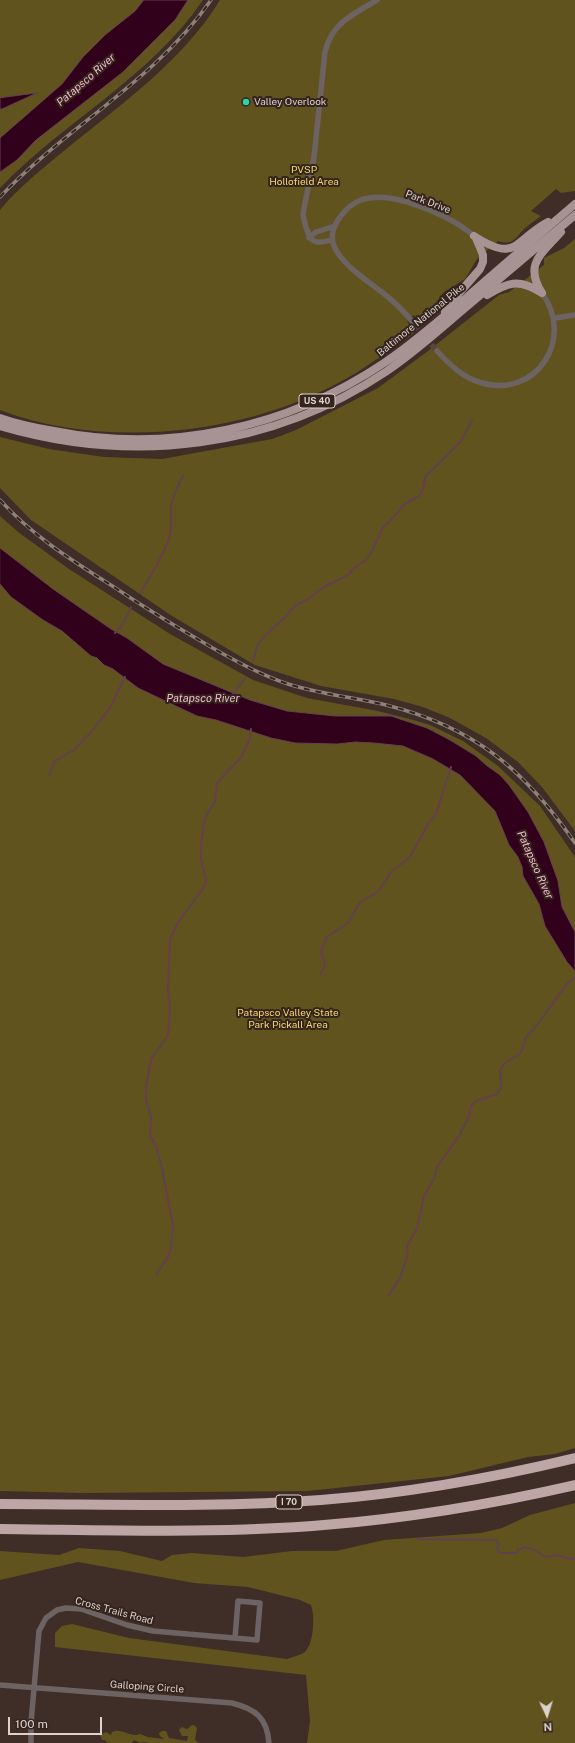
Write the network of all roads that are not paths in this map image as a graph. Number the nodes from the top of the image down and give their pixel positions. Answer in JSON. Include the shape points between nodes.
{"nodes":[{"id":1,"x":376,"y":0,"type":"edge"},
{"id":2,"x":575,"y":204,"type":"edge"},
{"id":3,"x":565,"y":213,"type":"junction"},
{"id":4,"x":575,"y":215,"type":"edge"},
{"id":5,"x":335,"y":226,"type":"junction"},
{"id":6,"x":474,"y":236,"type":"junction"},
{"id":7,"x":309,"y":238,"type":"junction"},
{"id":8,"x":332,"y":240,"type":"junction"},
{"id":9,"x":542,"y":293,"type":"junction"},
{"id":10,"x":464,"y":310,"type":"junction"},
{"id":11,"x":575,"y":315,"type":"edge"},
{"id":12,"x":441,"y":318,"type":"junction"},
{"id":13,"x":555,"y":318,"type":"junction"},
{"id":14,"x":414,"y":325,"type":"tunnel mouth"},
{"id":15,"x":437,"y":351,"type":"tunnel mouth"},
{"id":16,"x":0,"y":418,"type":"edge"},
{"id":17,"x":0,"y":426,"type":"edge"},
{"id":18,"x":575,"y":1458,"type":"edge"},
{"id":19,"x":575,"y":1485,"type":"edge"},
{"id":20,"x":0,"y":1504,"type":"edge"},
{"id":21,"x":0,"y":1529,"type":"edge"},
{"id":22,"x":235,"y":1638,"type":"junction"},
{"id":23,"x":0,"y":1685,"type":"edge"},
{"id":24,"x":34,"y":1688,"type":"junction"},
{"id":25,"x":31,"y":1743,"type":"edge"},
{"id":26,"x":269,"y":1743,"type":"edge"}],
"edges":[{"from":1,"to":7,"type":"street","via":[[339,24],[327,43],[314,157],[303,214]]},
{"from":2,"to":3,"type":"main road","name":"Baltimore National Pike","number":"US 40"},
{"from":3,"to":6,"type":"main road","via":[[542,225],[510,249],[498,249]]},
{"from":3,"to":12,"type":"main road","name":"Baltimore National Pike","number":"US 40"},
{"from":4,"to":9,"type":"main road","via":[[534,265],[534,276]]},
{"from":4,"to":10,"type":"main road","name":"Baltimore National Pike","number":"US 40"},
{"from":5,"to":6,"type":"street","name":"Park Drive","via":[[353,204],[378,197],[423,208],[456,223]]},
{"from":5,"to":7,"type":"street","via":[[316,232]]},
{"from":5,"to":8,"type":"street","name":"Park Drive"},
{"from":6,"to":12,"type":"main road","via":[[480,245],[483,262]]},
{"from":7,"to":8,"type":"street","via":[[317,242]]},
{"from":8,"to":14,"type":"street","via":[[342,258],[390,299]]},
{"from":9,"to":10,"type":"main road","via":[[526,285],[506,284]]},
{"from":9,"to":13,"type":"street"},
{"from":10,"to":17,"type":"main road","name":"Baltimore National Pike","number":"US 40","via":[[409,356],[358,389],[295,418],[244,434],[185,444],[126,447],[67,442]]},
{"from":11,"to":13,"type":"street"},
{"from":12,"to":16,"type":"main road","name":"Baltimore National Pike","number":"US 40","via":[[398,353],[349,385],[297,409],[247,426],[188,437],[119,440],[67,434]]},
{"from":13,"to":15,"type":"street","via":[[557,339],[550,358],[539,370],[517,382],[500,386],[474,381],[458,372]]},
{"from":18,"to":20,"type":"highway","number":"I 70","via":[[451,1484],[321,1500],[230,1504]]},
{"from":19,"to":21,"type":"highway","via":[[456,1509],[323,1525],[193,1530]]},
{"from":22,"to":22,"type":"street","name":"Cross Trails Road","via":[[238,1601],[260,1603],[257,1640]]},
{"from":22,"to":24,"type":"street","name":"Cross Trails Road","via":[[153,1631],[74,1607],[57,1610],[46,1618],[39,1631]]},
{"from":23,"to":24,"type":"street","name":"Galloping Circle"},
{"from":24,"to":25,"type":"street","name":"Cross Trails Road"},
{"from":24,"to":26,"type":"street","name":"Galloping Circle","via":[[242,1705],[263,1720]]}]}
